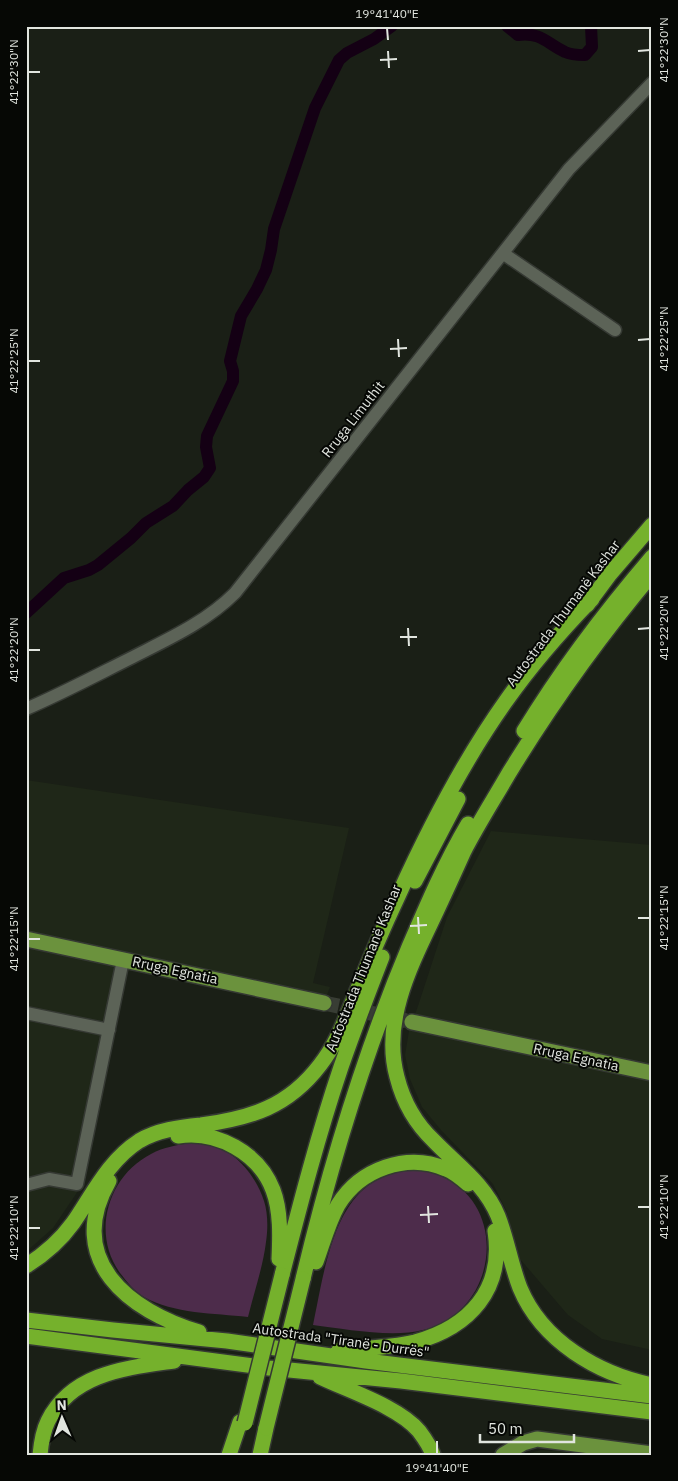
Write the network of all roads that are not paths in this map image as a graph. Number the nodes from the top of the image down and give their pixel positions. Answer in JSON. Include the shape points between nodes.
{"nodes":[{"id":1,"x":652,"y":83,"type":"edge"},
{"id":2,"x":504,"y":254,"type":"junction"},
{"id":3,"x":615,"y":330,"type":"dead end"},
{"id":4,"x":652,"y":525,"type":"edge"},
{"id":5,"x":652,"y":557,"type":"edge"},
{"id":6,"x":652,"y":574,"type":"edge"},
{"id":7,"x":26,"y":709,"type":"edge"},
{"id":8,"x":504,"y":773,"type":"junction"},
{"id":9,"x":450,"y":802,"type":"junction"},
{"id":10,"x":483,"y":807,"type":"junction"},
{"id":11,"x":26,"y":939,"type":"edge"},
{"id":12,"x":124,"y":960,"type":"junction"},
{"id":13,"x":324,"y":1002,"type":"tunnel mouth"},
{"id":14,"x":26,"y":1013,"type":"edge"},
{"id":15,"x":412,"y":1022,"type":"tunnel mouth"},
{"id":16,"x":109,"y":1030,"type":"junction"},
{"id":17,"x":652,"y":1073,"type":"edge"},
{"id":18,"x":26,"y":1185,"type":"edge"},
{"id":19,"x":26,"y":1266,"type":"edge"},
{"id":20,"x":280,"y":1274,"type":"junction"},
{"id":21,"x":306,"y":1280,"type":"junction"},
{"id":22,"x":26,"y":1320,"type":"edge"},
{"id":23,"x":26,"y":1336,"type":"edge"},
{"id":24,"x":227,"y":1341,"type":"junction"},
{"id":25,"x":309,"y":1352,"type":"junction"},
{"id":26,"x":191,"y":1358,"type":"junction"},
{"id":27,"x":309,"y":1372,"type":"junction"},
{"id":28,"x":652,"y":1385,"type":"edge"},
{"id":29,"x":652,"y":1396,"type":"edge"},
{"id":30,"x":652,"y":1412,"type":"edge"},
{"id":31,"x":243,"y":1423,"type":"junction"},
{"id":32,"x":270,"y":1428,"type":"junction"},
{"id":33,"x":652,"y":1454,"type":"edge"},
{"id":34,"x":40,"y":1455,"type":"edge"},
{"id":35,"x":229,"y":1455,"type":"edge"},
{"id":36,"x":238,"y":1455,"type":"edge"},
{"id":37,"x":260,"y":1455,"type":"edge"},
{"id":38,"x":271,"y":1455,"type":"edge"},
{"id":39,"x":433,"y":1455,"type":"edge"},
{"id":40,"x":503,"y":1455,"type":"edge"}],
"edges":[{"from":1,"to":2,"type":"street","name":"Rruga Limuthit","via":[[569,169]]},
{"from":2,"to":3,"type":"street"},
{"from":2,"to":7,"type":"street","name":"Rruga Limuthit","via":[[224,604],[183,631]]},
{"from":4,"to":9,"type":"highway","name":"Autostrada Thumanë Kashar","via":[[535,675]]},
{"from":5,"to":8,"type":"highway","via":[[586,640],[539,707]]},
{"from":6,"to":8,"type":"highway","via":[[625,606]]},
{"from":8,"to":10,"type":"highway"},
{"from":9,"to":19,"type":"highway","via":[[427,834],[385,922],[341,1032],[310,1077],[284,1099],[252,1114],[166,1131],[140,1141],[108,1170],[57,1242]]},
{"from":9,"to":20,"type":"highway","name":"Autostrada Thumanë Kashar","via":[[367,996],[328,1109]]},
{"from":10,"to":21,"type":"highway","via":[[456,846],[387,1000],[340,1141],[315,1230]]},
{"from":10,"to":28,"type":"highway","via":[[404,987],[394,1028],[397,1077],[407,1104],[423,1129],[484,1190],[492,1203],[516,1276],[527,1303],[537,1317],[561,1342],[595,1365],[612,1374]]},
{"from":11,"to":12,"type":"main road","name":"Rruga Egnatia"},
{"from":12,"to":13,"type":"main road","name":"Rruga Egnatia"},
{"from":12,"to":16,"type":"street"},
{"from":14,"to":16,"type":"street"},
{"from":15,"to":17,"type":"main road","name":"Rruga Egnatia"},
{"from":16,"to":18,"type":"street","via":[[77,1184],[49,1179]]},
{"from":20,"to":24,"type":"highway","via":[[280,1225],[273,1190],[255,1163],[233,1146],[203,1136],[168,1138],[135,1152],[112,1175],[98,1205],[95,1224],[102,1265],[113,1282],[127,1296],[162,1318]]},
{"from":20,"to":31,"type":"highway","name":"Autostrada Thumanë Kashar","bridge":true},
{"from":21,"to":25,"type":"highway","via":[[339,1203],[369,1174],[396,1164],[420,1162],[445,1168],[457,1175],[480,1195],[494,1224],[497,1262],[493,1274],[480,1303],[460,1322],[414,1342],[378,1348]]},
{"from":21,"to":32,"type":"highway","bridge":true,"via":[[288,1339]]},
{"from":22,"to":24,"type":"highway","name":"Autostrada \"Tiranë - Durrës\""},
{"from":23,"to":26,"type":"highway"},
{"from":24,"to":25,"type":"highway","name":"Autostrada \"Tiranë - Durrës\""},
{"from":25,"to":29,"type":"highway","name":"Autostrada \"Tiranë - Durrës\""},
{"from":26,"to":27,"type":"highway"},
{"from":26,"to":34,"type":"highway","via":[[118,1371],[79,1386],[56,1407],[47,1423]]},
{"from":27,"to":30,"type":"highway"},
{"from":27,"to":39,"type":"highway","via":[[408,1420]]},
{"from":31,"to":35,"type":"highway"},
{"from":31,"to":36,"type":"highway"},
{"from":32,"to":37,"type":"highway"},
{"from":32,"to":38,"type":"highway"},
{"from":33,"to":40,"type":"main road","via":[[537,1439]]}]}
